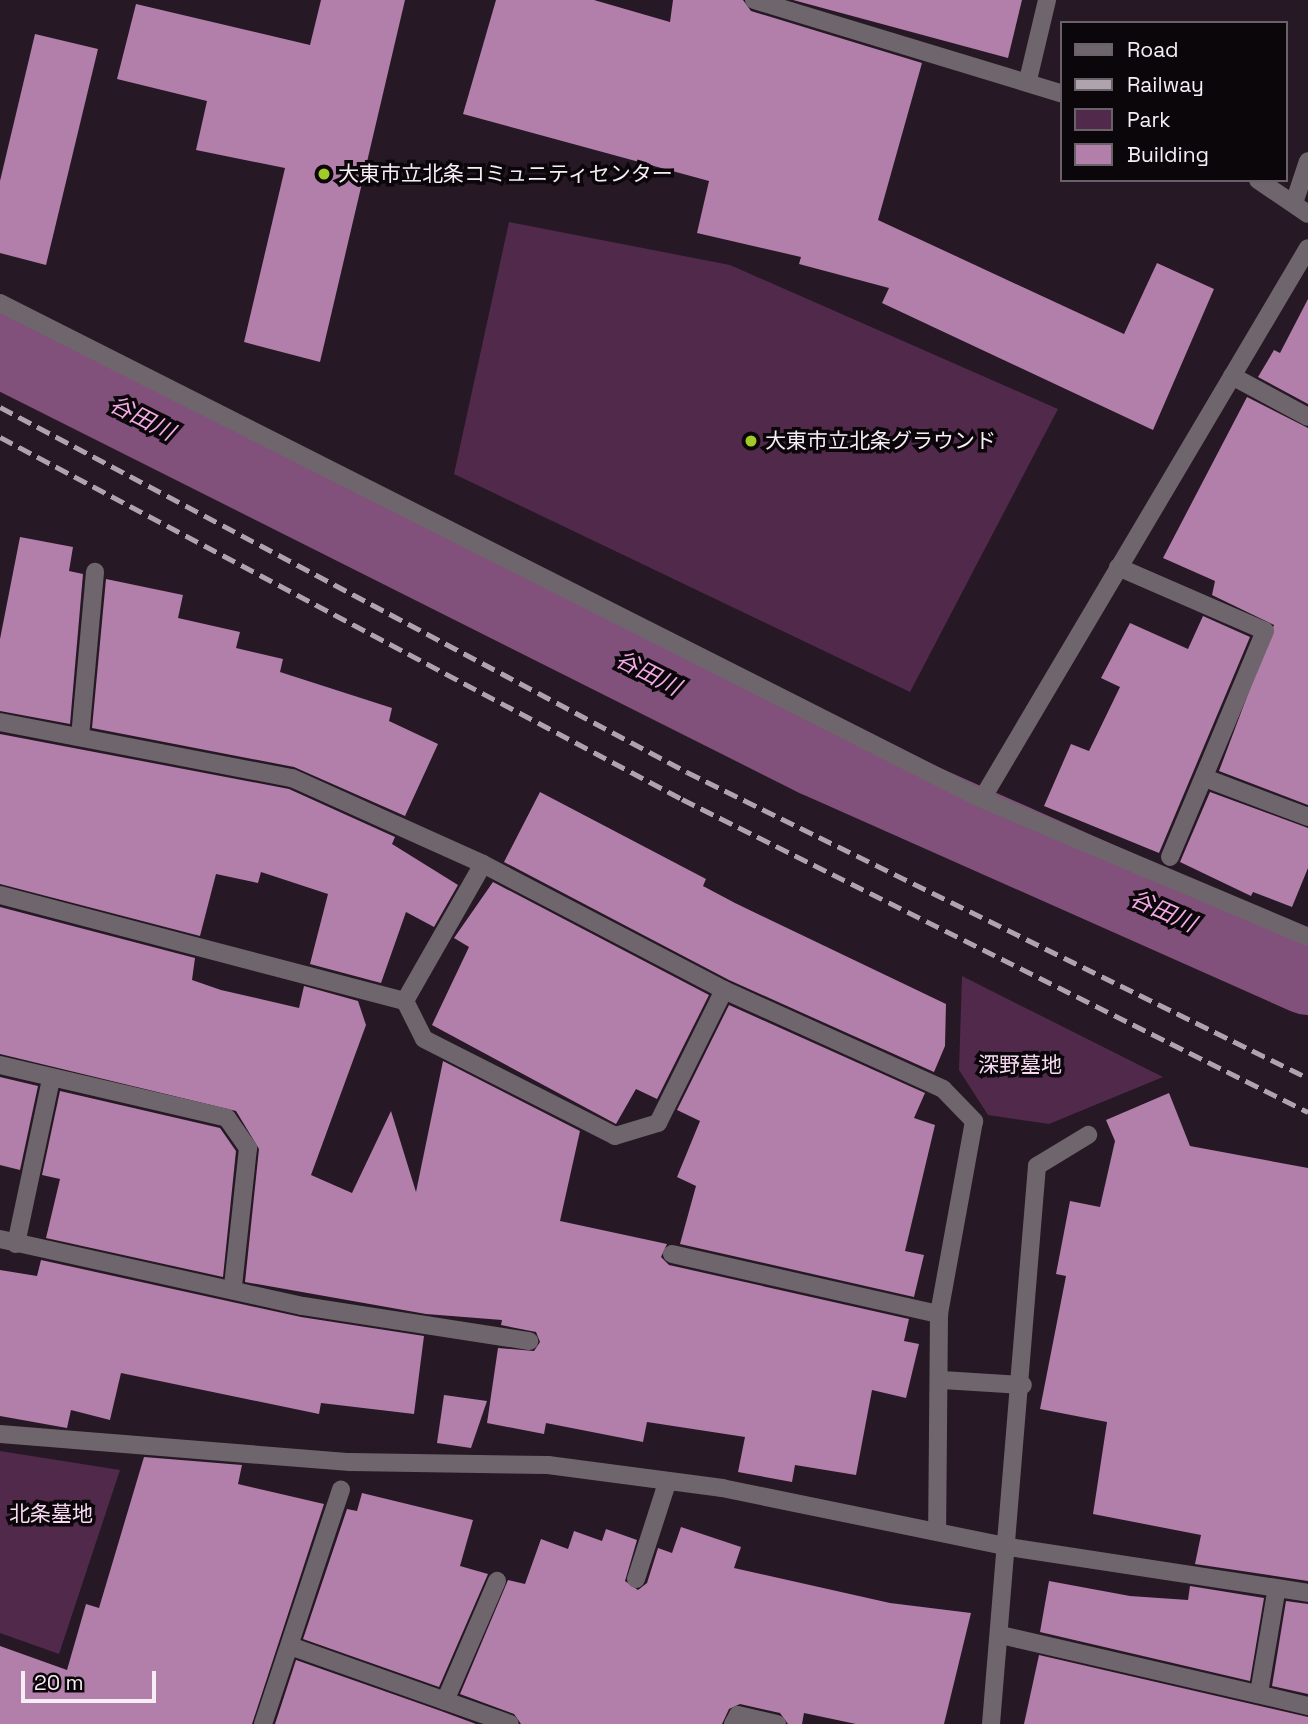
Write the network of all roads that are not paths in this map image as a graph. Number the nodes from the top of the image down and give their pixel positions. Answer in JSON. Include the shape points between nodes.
{"nodes":[{"id":1,"x":754,"y":0,"type":"edge"},
{"id":2,"x":1047,"y":0,"type":"edge"},
{"id":3,"x":1028,"y":80,"type":"junction"},
{"id":4,"x":1060,"y":93,"type":"edge"},
{"id":5,"x":1308,"y":162,"type":"edge"},
{"id":6,"x":1261,"y":182,"type":"edge"},
{"id":7,"x":1301,"y":208,"type":"edge"},
{"id":8,"x":1308,"y":248,"type":"edge"},
{"id":9,"x":0,"y":303,"type":"edge"},
{"id":10,"x":1232,"y":376,"type":"junction"},
{"id":11,"x":1308,"y":417,"type":"edge"},
{"id":12,"x":1118,"y":567,"type":"junction"},
{"id":13,"x":95,"y":572,"type":"dead end"},
{"id":14,"x":0,"y":722,"type":"edge"},
{"id":15,"x":80,"y":737,"type":"junction"},
{"id":16,"x":1205,"y":778,"type":"junction"},
{"id":17,"x":982,"y":799,"type":"junction"},
{"id":18,"x":1308,"y":817,"type":"edge"},
{"id":19,"x":1170,"y":858,"type":"dead end"},
{"id":20,"x":483,"y":864,"type":"junction"},
{"id":21,"x":0,"y":895,"type":"edge"},
{"id":22,"x":1308,"y":937,"type":"edge"},
{"id":23,"x":724,"y":990,"type":"junction"},
{"id":24,"x":405,"y":1001,"type":"junction"},
{"id":25,"x":0,"y":1065,"type":"edge"},
{"id":26,"x":51,"y":1079,"type":"junction"},
{"id":27,"x":1088,"y":1135,"type":"dead end"},
{"id":28,"x":8,"y":1241,"type":"edge"},
{"id":29,"x":672,"y":1254,"type":"dead end"},
{"id":30,"x":233,"y":1286,"type":"junction"},
{"id":31,"x":939,"y":1314,"type":"junction"},
{"id":32,"x":529,"y":1342,"type":"dead end"},
{"id":33,"x":942,"y":1380,"type":"junction"},
{"id":34,"x":1023,"y":1385,"type":"junction"},
{"id":35,"x":0,"y":1434,"type":"edge"},
{"id":36,"x":667,"y":1483,"type":"junction"},
{"id":37,"x":341,"y":1490,"type":"dead end"},
{"id":38,"x":937,"y":1530,"type":"junction"},
{"id":39,"x":1009,"y":1548,"type":"junction"},
{"id":40,"x":636,"y":1580,"type":"dead end"},
{"id":41,"x":497,"y":1581,"type":"dead end"},
{"id":42,"x":1276,"y":1593,"type":"junction"},
{"id":43,"x":1308,"y":1594,"type":"edge"},
{"id":44,"x":1001,"y":1635,"type":"junction"},
{"id":45,"x":290,"y":1646,"type":"junction"},
{"id":46,"x":1259,"y":1693,"type":"junction"},
{"id":47,"x":445,"y":1701,"type":"junction"},
{"id":48,"x":1308,"y":1706,"type":"edge"},
{"id":49,"x":264,"y":1724,"type":"edge"},
{"id":50,"x":510,"y":1724,"type":"edge"},
{"id":51,"x":733,"y":1724,"type":"edge"},
{"id":52,"x":777,"y":1724,"type":"edge"},
{"id":53,"x":991,"y":1724,"type":"edge"}],
"edges":[{"from":1,"to":3,"type":"street"},
{"from":2,"to":3,"type":"street"},
{"from":3,"to":4,"type":"street"},
{"from":5,"to":7,"type":"street"},
{"from":6,"to":7,"type":"street"},
{"from":8,"to":10,"type":"street"},
{"from":9,"to":17,"type":"street"},
{"from":10,"to":11,"type":"street"},
{"from":10,"to":12,"type":"street"},
{"from":12,"to":16,"type":"street","via":[[1265,631]]},
{"from":12,"to":17,"type":"street"},
{"from":13,"to":15,"type":"street"},
{"from":14,"to":15,"type":"street"},
{"from":15,"to":20,"type":"street","via":[[292,778]]},
{"from":16,"to":18,"type":"street"},
{"from":16,"to":19,"type":"street"},
{"from":17,"to":22,"type":"street"},
{"from":20,"to":23,"type":"street"},
{"from":20,"to":24,"type":"street"},
{"from":21,"to":24,"type":"street"},
{"from":23,"to":24,"type":"street","via":[[658,1123],[615,1136],[424,1039]]},
{"from":23,"to":31,"type":"street","via":[[943,1089],[974,1121]]},
{"from":25,"to":26,"type":"street"},
{"from":26,"to":28,"type":"street"},
{"from":26,"to":30,"type":"street","via":[[227,1118],[248,1148]]},
{"from":27,"to":34,"type":"street","via":[[1037,1166]]},
{"from":28,"to":30,"type":"street"},
{"from":29,"to":31,"type":"street"},
{"from":30,"to":32,"type":"street","via":[[303,1306]]},
{"from":31,"to":33,"type":"street"},
{"from":33,"to":34,"type":"street"},
{"from":33,"to":38,"type":"street"},
{"from":34,"to":39,"type":"street"},
{"from":35,"to":36,"type":"street","via":[[350,1462],[548,1465]]},
{"from":36,"to":38,"type":"street"},
{"from":36,"to":40,"type":"street"},
{"from":37,"to":45,"type":"street"},
{"from":38,"to":39,"type":"street"},
{"from":39,"to":42,"type":"street"},
{"from":39,"to":44,"type":"street"},
{"from":41,"to":47,"type":"street"},
{"from":42,"to":43,"type":"street"},
{"from":42,"to":46,"type":"street"},
{"from":44,"to":46,"type":"street"},
{"from":44,"to":53,"type":"street"},
{"from":45,"to":47,"type":"street"},
{"from":45,"to":49,"type":"street"},
{"from":46,"to":48,"type":"street"},
{"from":47,"to":50,"type":"street"},
{"from":51,"to":52,"type":"street","via":[[738,1715]]}]}
